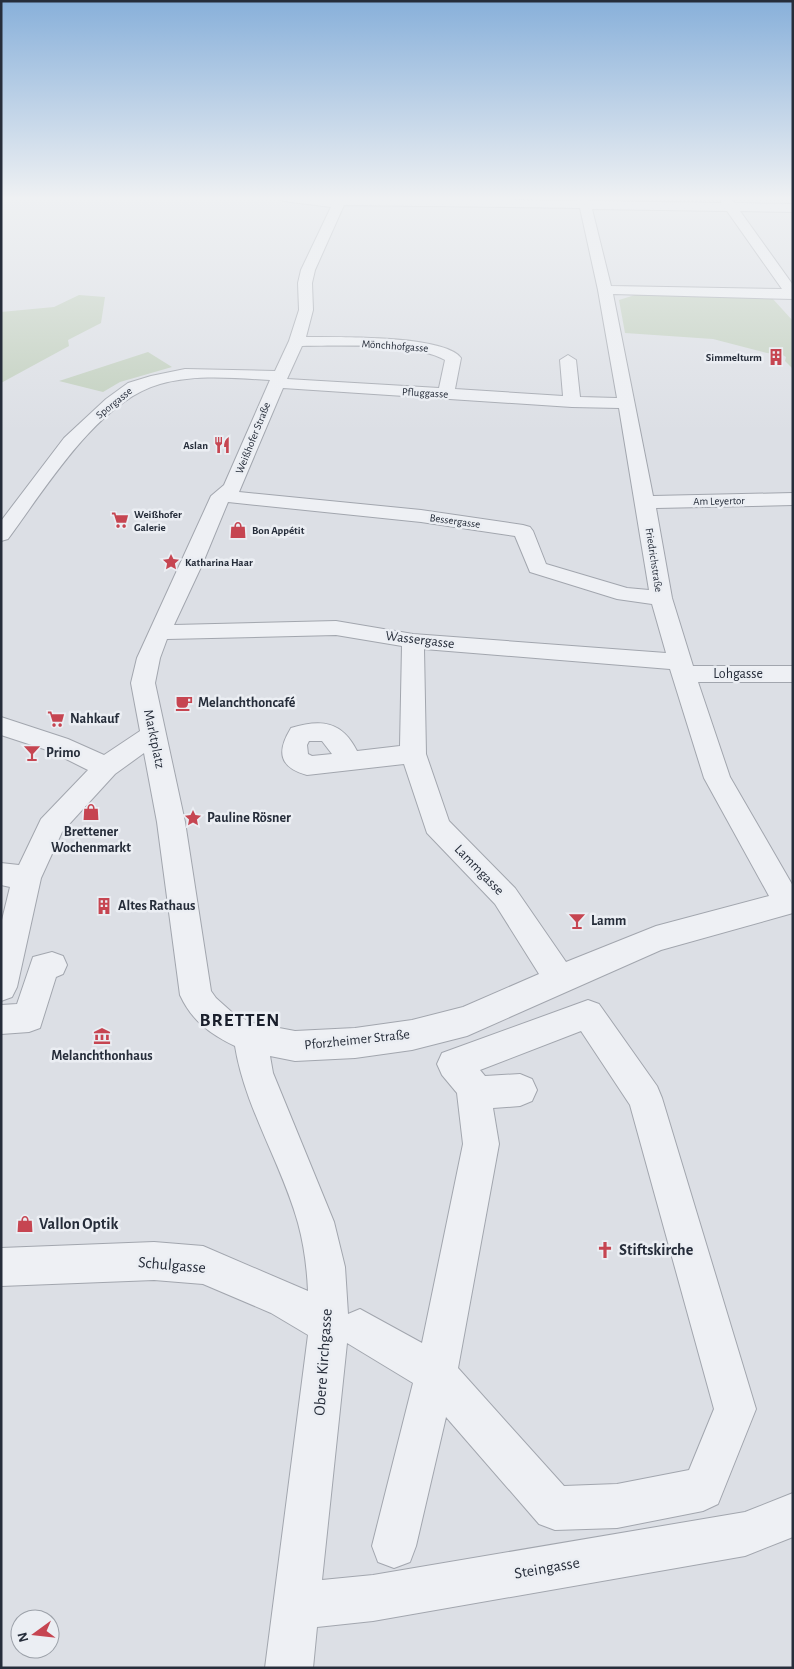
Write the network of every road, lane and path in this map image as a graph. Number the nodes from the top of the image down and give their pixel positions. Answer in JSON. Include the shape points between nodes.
{"nodes":[{"id":1,"x":306,"y":275,"type":"edge"},
{"id":2,"x":601,"y":275,"type":"edge"},
{"id":3,"x":777,"y":275,"type":"edge"},
{"id":4,"x":605,"y":290,"type":"junction"},
{"id":5,"x":792,"y":297,"type":"edge"},
{"id":6,"x":297,"y":341,"type":"junction"},
{"id":7,"x":568,"y":360,"type":"dead end"},
{"id":8,"x":280,"y":380,"type":"junction"},
{"id":9,"x":446,"y":394,"type":"junction"},
{"id":10,"x":572,"y":402,"type":"junction"},
{"id":11,"x":626,"y":403,"type":"junction"},
{"id":12,"x":221,"y":496,"type":"junction"},
{"id":13,"x":793,"y":499,"type":"edge"},
{"id":14,"x":645,"y":502,"type":"junction"},
{"id":15,"x":1,"y":535,"type":"edge"},
{"id":16,"x":661,"y":598,"type":"junction"},
{"id":17,"x":160,"y":628,"type":"junction"},
{"id":18,"x":413,"y":641,"type":"junction"},
{"id":19,"x":681,"y":668,"type":"junction"},
{"id":20,"x":144,"y":672,"type":"joint"},
{"id":21,"x":793,"y":674,"type":"edge"},
{"id":22,"x":11,"y":729,"type":"edge"},
{"id":23,"x":153,"y":735,"type":"junction"},
{"id":24,"x":413,"y":754,"type":"junction"},
{"id":25,"x":347,"y":761,"type":"dead end"},
{"id":26,"x":106,"y":767,"type":"junction"},
{"id":27,"x":168,"y":805,"type":"joint"},
{"id":28,"x":14,"y":876,"type":"edge"},
{"id":29,"x":790,"y":902,"type":"edge"},
{"id":30,"x":52,"y":966,"type":"dead end"},
{"id":31,"x":560,"y":979,"type":"junction"},
{"id":32,"x":1,"y":987,"type":"edge"},
{"id":33,"x":1,"y":1020,"type":"edge"},
{"id":34,"x":250,"y":1037,"type":"junction"},
{"id":35,"x":520,"y":1090,"type":"dead end"},
{"id":36,"x":475,"y":1093,"type":"junction"},
{"id":37,"x":1,"y":1267,"type":"edge"},
{"id":38,"x":344,"y":1327,"type":"junction"},
{"id":39,"x":436,"y":1374,"type":"junction"},
{"id":40,"x":793,"y":1514,"type":"edge"},
{"id":41,"x":394,"y":1546,"type":"dead end"},
{"id":42,"x":298,"y":1606,"type":"junction"},
{"id":43,"x":289,"y":1668,"type":"edge"}],
"edges":[{"from":1,"to":6,"type":"street","name":"Weißhofer Straße","via":[[306,310]]},
{"from":2,"to":4,"type":"street","name":"Friedrichstraße"},
{"from":3,"to":5,"type":"street"},
{"from":4,"to":5,"type":"street"},
{"from":4,"to":11,"type":"street","name":"Friedrichstraße"},
{"from":6,"to":8,"type":"street","name":"Weißhofer Straße"},
{"from":6,"to":9,"type":"street","name":"Mönchhofgasse","via":[[419,347],[447,352],[454,358]]},
{"from":7,"to":10,"type":"street"},
{"from":8,"to":9,"type":"street","name":"Pfluggasse"},
{"from":8,"to":12,"type":"street","name":"Weißhofer Straße","via":[[232,488]]},
{"from":8,"to":15,"type":"street","name":"Sporgasse","via":[[222,373],[185,374],[134,386],[70,442]]},
{"from":9,"to":10,"type":"street","name":"Pfluggasse"},
{"from":10,"to":11,"type":"street","name":"Pfluggasse"},
{"from":11,"to":14,"type":"street","name":"Friedrichstraße"},
{"from":12,"to":16,"type":"street","name":"Bessergasse","via":[[299,502],[523,531],[537,568],[625,594]]},
{"from":12,"to":17,"type":"street","name":"Weißhofer Straße"},
{"from":13,"to":14,"type":"street","name":"Am Leyertor"},
{"from":14,"to":16,"type":"street","name":"Friedrichstraße"},
{"from":16,"to":19,"type":"street","name":"Friedrichstraße"},
{"from":17,"to":18,"type":"street","name":"Wassergasse","via":[[172,633],[336,628]]},
{"from":17,"to":20,"type":"street","name":"Weißhofer Straße"},
{"from":18,"to":19,"type":"street","name":"Wassergasse"},
{"from":18,"to":24,"type":"street","name":"Lammgasse"},
{"from":19,"to":21,"type":"street","name":"Lohgasse"},
{"from":19,"to":29,"type":"street","name":"Friedrichstraße","via":[[717,778]]},
{"from":20,"to":23,"type":"street","name":"Marktplatz","via":[[142,683]]},
{"from":22,"to":26,"type":"street","via":[[59,744]]},
{"from":23,"to":26,"type":"street"},
{"from":23,"to":27,"type":"street","name":"Marktplatz"},
{"from":24,"to":25,"type":"street"},
{"from":24,"to":31,"type":"street","name":"Lammgasse","via":[[438,826],[505,896]]},
{"from":26,"to":28,"type":"street","via":[[51,826]]},
{"from":27,"to":34,"type":"street","name":"Pforzheimer Straße","via":[[196,995],[224,1025]]},
{"from":28,"to":32,"type":"street"},
{"from":29,"to":31,"type":"street","name":"Pforzheimer Straße","via":[[656,939]]},
{"from":30,"to":33,"type":"street","via":[[44,966],[30,1018]]},
{"from":31,"to":34,"type":"street","name":"Pforzheimer Straße","via":[[467,1021],[412,1035],[355,1043],[295,1046]]},
{"from":34,"to":38,"type":"street","name":"Obere Kirchgasse","via":[[256,1073],[316,1222]]},
{"from":35,"to":36,"type":"street"},
{"from":36,"to":39,"type":"street","via":[[482,1144]]},
{"from":36,"to":39,"type":"street","name":"Schulgasse","via":[[454,1064],[588,1014],[644,1098],[735,1409],[704,1489],[617,1506],[555,1508]]},
{"from":37,"to":38,"type":"street","name":"Schulgasse","via":[[154,1261],[203,1265]]},
{"from":38,"to":39,"type":"street","name":"Schulgasse"},
{"from":38,"to":42,"type":"street","name":"Obere Kirchgasse"},
{"from":39,"to":41,"type":"street"},
{"from":40,"to":42,"type":"street","name":"Steingasse","via":[[744,1534],[373,1598]]},
{"from":42,"to":43,"type":"street","name":"Obere Kirchgasse"}]}
